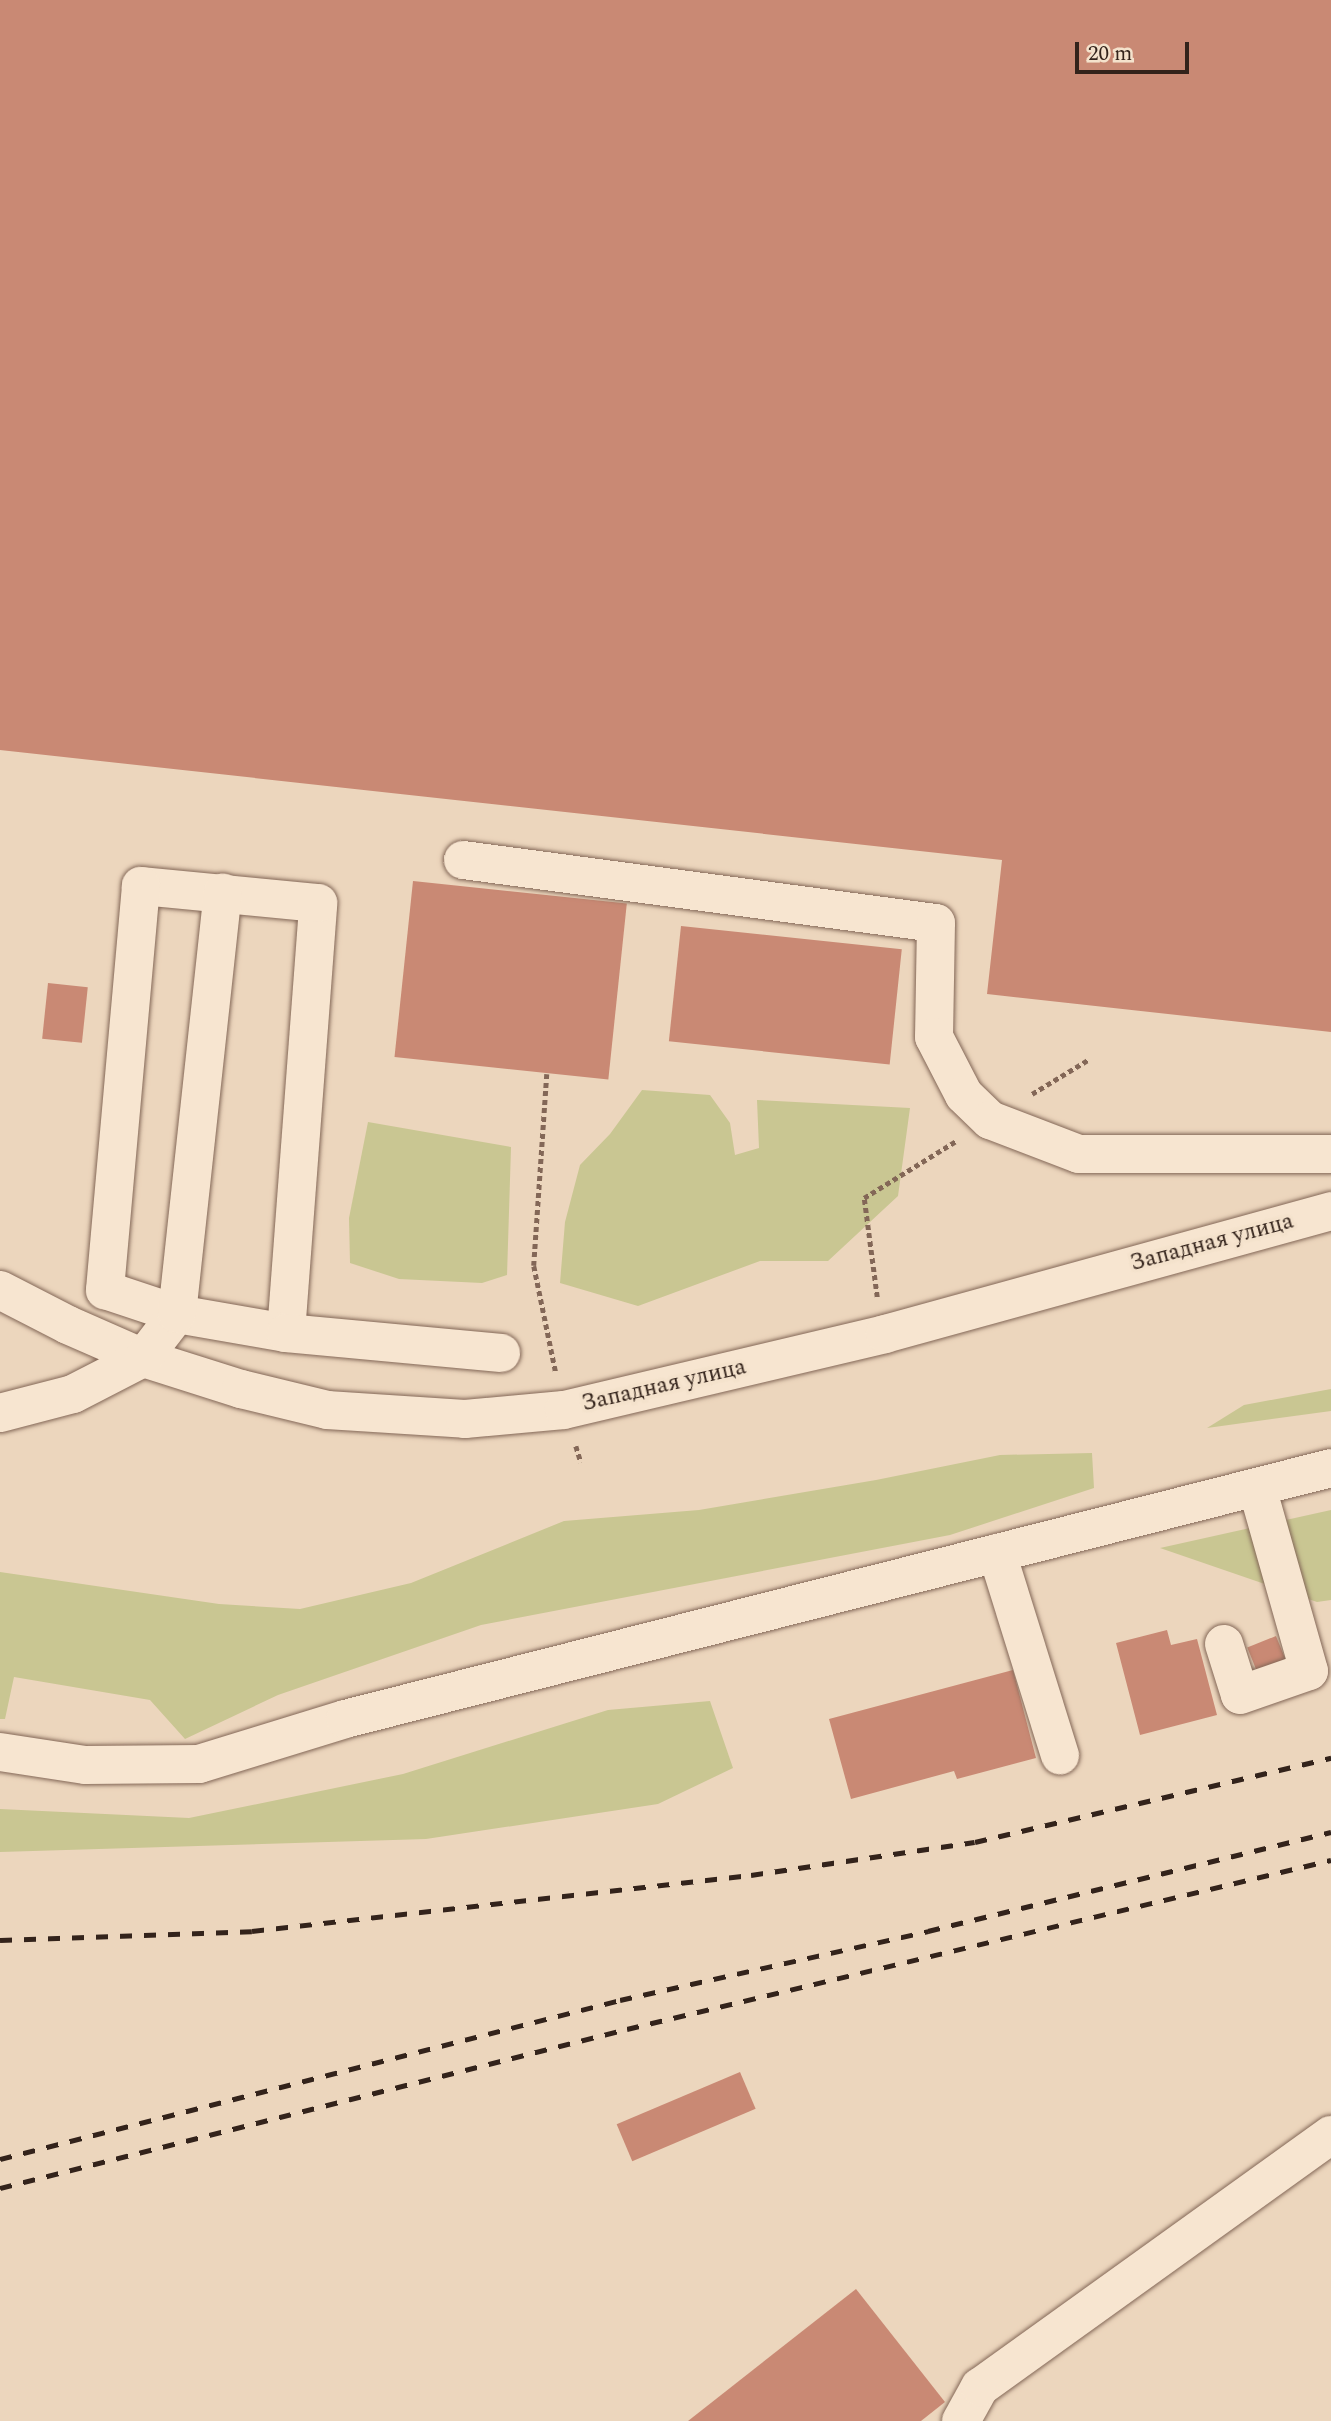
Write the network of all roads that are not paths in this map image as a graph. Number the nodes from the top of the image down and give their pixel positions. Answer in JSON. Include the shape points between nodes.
{"nodes":[{"id":1,"x":463,"y":860,"type":"dead end"},
{"id":2,"x":223,"y":893,"type":"junction"},
{"id":3,"x":1331,"y":1154,"type":"edge"},
{"id":4,"x":1331,"y":1211,"type":"edge"},
{"id":5,"x":0,"y":1290,"type":"edge"},
{"id":6,"x":177,"y":1314,"type":"junction"},
{"id":7,"x":286,"y":1333,"type":"junction"},
{"id":8,"x":501,"y":1353,"type":"dead end"},
{"id":9,"x":143,"y":1358,"type":"junction"},
{"id":10,"x":0,"y":1413,"type":"edge"},
{"id":11,"x":1331,"y":1468,"type":"edge"},
{"id":12,"x":1257,"y":1487,"type":"junction"},
{"id":13,"x":997,"y":1553,"type":"junction"},
{"id":14,"x":1224,"y":1644,"type":"dead end"},
{"id":15,"x":0,"y":1752,"type":"edge"},
{"id":16,"x":1060,"y":1755,"type":"dead end"},
{"id":17,"x":1331,"y":2135,"type":"edge"},
{"id":18,"x":961,"y":2421,"type":"edge"}],
"edges":[{"from":1,"to":3,"type":"street","via":[[936,923],[934,1037],[964,1095],[990,1120],[1079,1154]]},
{"from":2,"to":6,"type":"street"},
{"from":2,"to":6,"type":"street","via":[[141,886],[105,1290]]},
{"from":2,"to":7,"type":"street","via":[[318,902]]},
{"from":4,"to":9,"type":"street","name":"Западная улица","via":[[885,1334],[564,1410],[465,1419],[327,1410]]},
{"from":5,"to":9,"type":"street","name":"Западная улица"},
{"from":6,"to":7,"type":"street"},
{"from":6,"to":9,"type":"street"},
{"from":7,"to":8,"type":"street"},
{"from":9,"to":10,"type":"street","via":[[73,1394]]},
{"from":11,"to":12,"type":"street"},
{"from":12,"to":13,"type":"street"},
{"from":12,"to":14,"type":"street","via":[[1309,1671],[1240,1695]]},
{"from":13,"to":15,"type":"street","via":[[345,1719],[199,1764],[85,1765]]},
{"from":13,"to":16,"type":"street"},
{"from":17,"to":18,"type":"street","via":[[980,2387]]}]}
